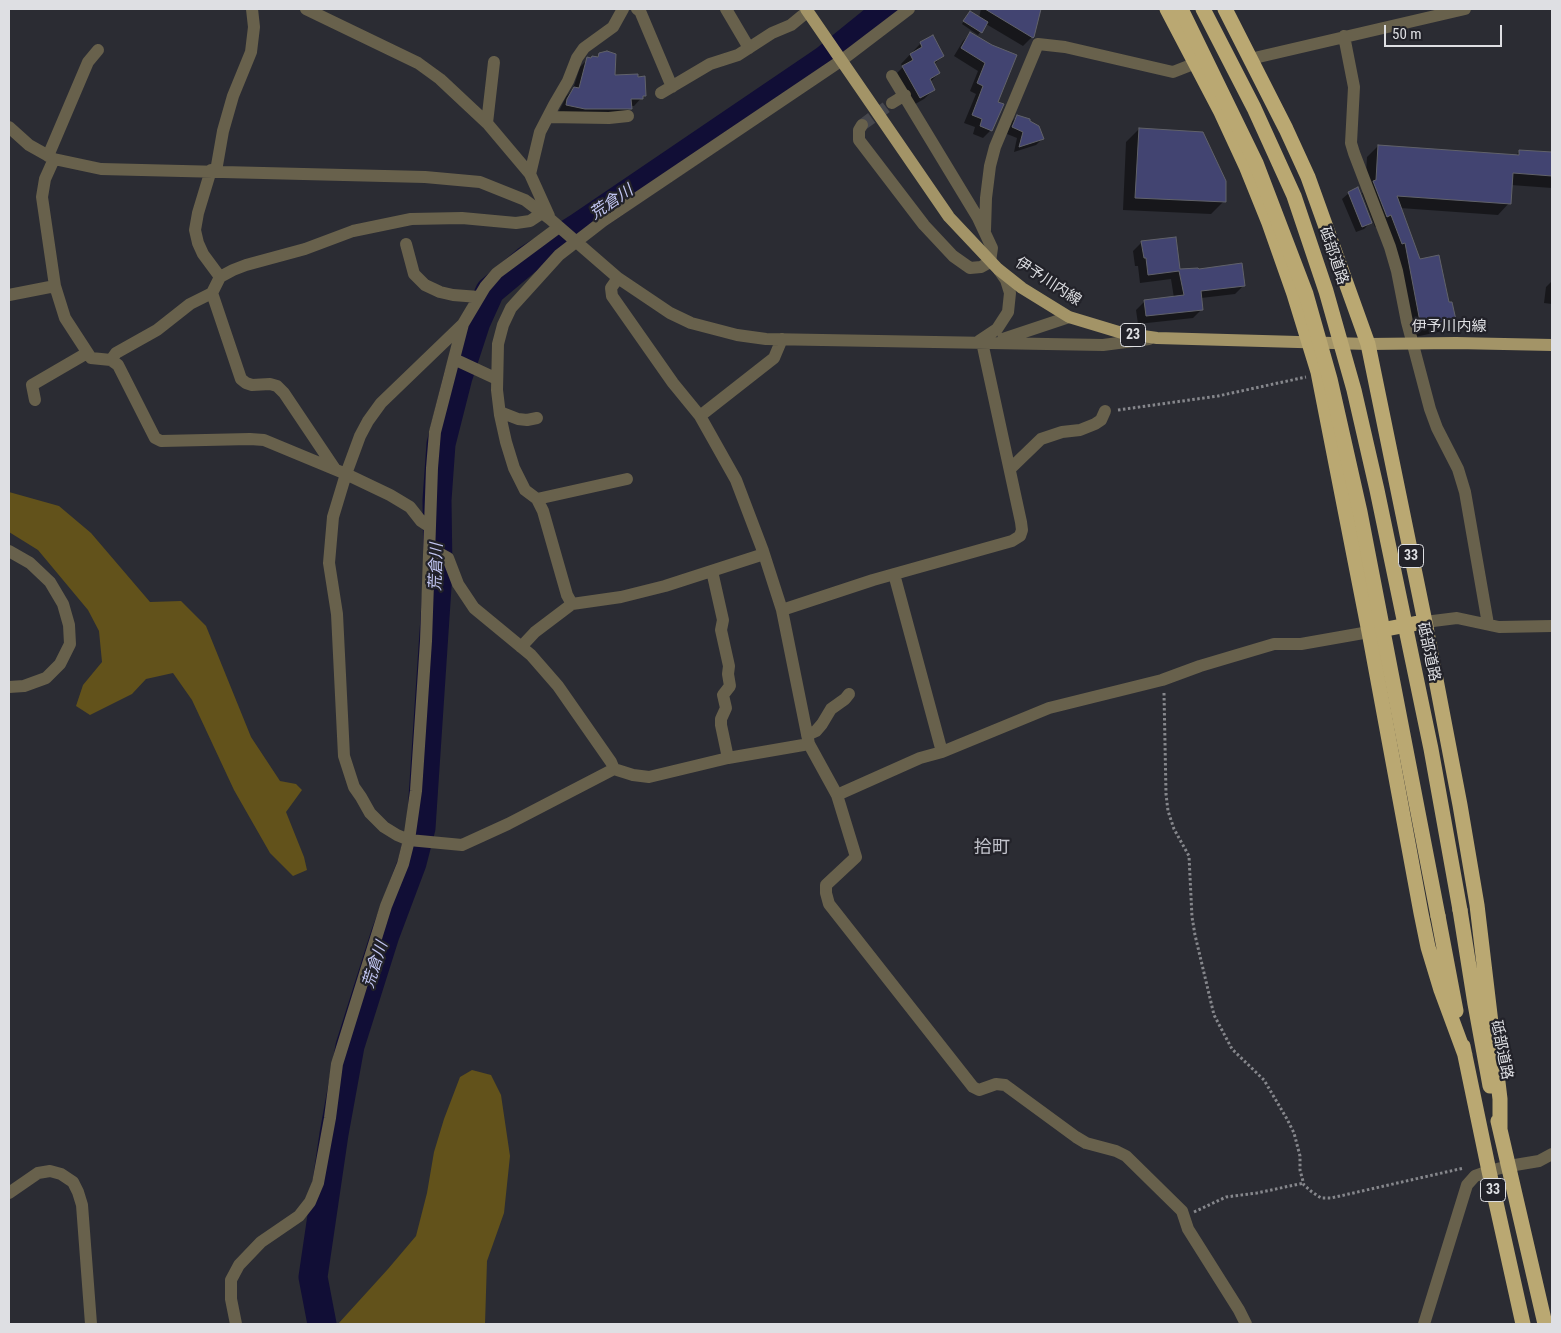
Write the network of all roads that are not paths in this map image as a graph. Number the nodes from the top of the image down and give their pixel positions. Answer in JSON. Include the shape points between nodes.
{"nodes":[{"id":1,"x":252,"y":9,"type":"edge"},
{"id":2,"x":306,"y":9,"type":"edge"},
{"id":3,"x":623,"y":9,"type":"edge"},
{"id":4,"x":637,"y":9,"type":"edge"},
{"id":5,"x":726,"y":9,"type":"edge"},
{"id":6,"x":908,"y":9,"type":"edge"},
{"id":7,"x":1167,"y":9,"type":"edge"},
{"id":8,"x":1181,"y":9,"type":"edge"},
{"id":9,"x":1203,"y":9,"type":"edge"},
{"id":10,"x":1225,"y":9,"type":"edge"},
{"id":11,"x":1465,"y":9,"type":"edge"},
{"id":12,"x":809,"y":13,"type":"edge"},
{"id":13,"x":1344,"y":36,"type":"junction"},
{"id":14,"x":748,"y":48,"type":"junction"},
{"id":15,"x":98,"y":50,"type":"dead end"},
{"id":16,"x":841,"y":58,"type":"junction"},
{"id":17,"x":1250,"y":59,"type":"junction"},
{"id":18,"x":494,"y":62,"type":"dead end"},
{"id":19,"x":1196,"y":63,"type":"junction"},
{"id":20,"x":892,"y":76,"type":"dead end"},
{"id":21,"x":905,"y":96,"type":"junction"},
{"id":22,"x":892,"y":103,"type":"tunnel mouth"},
{"id":23,"x":628,"y":116,"type":"dead end"},
{"id":24,"x":548,"y":117,"type":"junction"},
{"id":25,"x":487,"y":123,"type":"junction"},
{"id":26,"x":862,"y":125,"type":"dead end"},
{"id":27,"x":9,"y":127,"type":"edge"},
{"id":28,"x":51,"y":158,"type":"junction"},
{"id":29,"x":214,"y":170,"type":"junction"},
{"id":30,"x":530,"y":174,"type":"junction"},
{"id":31,"x":553,"y":222,"type":"junction"},
{"id":32,"x":985,"y":233,"type":"junction"},
{"id":33,"x":575,"y":240,"type":"junction"},
{"id":34,"x":406,"y":244,"type":"dead end"},
{"id":35,"x":994,"y":265,"type":"junction"},
{"id":36,"x":220,"y":277,"type":"junction"},
{"id":37,"x":618,"y":278,"type":"junction"},
{"id":38,"x":55,"y":286,"type":"junction"},
{"id":39,"x":212,"y":293,"type":"junction"},
{"id":40,"x":9,"y":295,"type":"edge"},
{"id":41,"x":479,"y":297,"type":"junction"},
{"id":42,"x":1069,"y":317,"type":"junction"},
{"id":43,"x":463,"y":324,"type":"junction"},
{"id":44,"x":1157,"y":338,"type":"junction"},
{"id":45,"x":782,"y":339,"type":"junction"},
{"id":46,"x":983,"y":342,"type":"junction"},
{"id":47,"x":1309,"y":342,"type":"junction"},
{"id":48,"x":1413,"y":343,"type":"junction"},
{"id":49,"x":1368,"y":344,"type":"junction"},
{"id":50,"x":1552,"y":345,"type":"edge"},
{"id":51,"x":87,"y":352,"type":"junction"},
{"id":52,"x":454,"y":359,"type":"junction"},
{"id":53,"x":112,"y":360,"type":"junction"},
{"id":54,"x":497,"y":379,"type":"junction"},
{"id":55,"x":35,"y":400,"type":"dead end"},
{"id":56,"x":1105,"y":411,"type":"road end"},
{"id":57,"x":500,"y":412,"type":"junction"},
{"id":58,"x":700,"y":416,"type":"junction"},
{"id":59,"x":537,"y":418,"type":"dead end"},
{"id":60,"x":1010,"y":469,"type":"junction"},
{"id":61,"x":340,"y":472,"type":"junction"},
{"id":62,"x":627,"y":479,"type":"dead end"},
{"id":63,"x":537,"y":499,"type":"junction"},
{"id":64,"x":430,"y":527,"type":"junction"},
{"id":65,"x":430,"y":548,"type":"junction"},
{"id":66,"x":9,"y":551,"type":"edge"},
{"id":67,"x":764,"y":554,"type":"junction"},
{"id":68,"x":712,"y":571,"type":"junction"},
{"id":69,"x":894,"y":574,"type":"junction"},
{"id":70,"x":572,"y":604,"type":"junction"},
{"id":71,"x":782,"y":610,"type":"junction"},
{"id":72,"x":1425,"y":622,"type":"junction"},
{"id":73,"x":1488,"y":624,"type":"junction"},
{"id":74,"x":1552,"y":626,"type":"edge"},
{"id":75,"x":1369,"y":632,"type":"junction"},
{"id":76,"x":521,"y":647,"type":"junction"},
{"id":77,"x":9,"y":687,"type":"edge"},
{"id":78,"x":849,"y":694,"type":"dead end"},
{"id":79,"x":808,"y":739,"type":"junction"},
{"id":80,"x":942,"y":752,"type":"junction"},
{"id":81,"x":728,"y":758,"type":"junction"},
{"id":82,"x":614,"y":769,"type":"junction"},
{"id":83,"x":837,"y":795,"type":"junction"},
{"id":84,"x":409,"y":840,"type":"junction"},
{"id":85,"x":1465,"y":1055,"type":"junction"},
{"id":86,"x":1500,"y":1130,"type":"junction"},
{"id":87,"x":1552,"y":1154,"type":"edge"},
{"id":88,"x":1488,"y":1166,"type":"junction"},
{"id":89,"x":1509,"y":1166,"type":"junction"},
{"id":90,"x":9,"y":1193,"type":"edge"},
{"id":91,"x":90,"y":1324,"type":"edge"},
{"id":92,"x":236,"y":1324,"type":"edge"},
{"id":93,"x":1246,"y":1324,"type":"edge"},
{"id":94,"x":1424,"y":1324,"type":"edge"},
{"id":95,"x":1523,"y":1324,"type":"edge"},
{"id":96,"x":1545,"y":1324,"type":"edge"}],
"edges":[{"from":1,"to":29,"type":"street","via":[[251,52],[233,96]]},
{"from":2,"to":25,"type":"street","via":[[418,64],[440,79]]},
{"from":3,"to":24,"type":"street","via":[[613,27],[584,48],[577,58]]},
{"from":4,"to":14,"type":"street","via":[[667,90],[710,64],[738,55]]},
{"from":5,"to":14,"type":"street"},
{"from":6,"to":16,"type":"street"},
{"from":7,"to":19,"type":"highway","number":"33"},
{"from":8,"to":85,"type":"highway","number":"33","bridge":true,"via":[[1256,163],[1306,294],[1330,380],[1360,512]]},
{"from":9,"to":86,"type":"highway","name":"砥部道路","number":"33","bridge":true,"via":[[1254,108],[1294,196],[1326,291],[1354,390],[1431,749],[1482,1049]]},
{"from":10,"to":17,"type":"highway","number":"33"},
{"from":11,"to":13,"type":"street"},
{"from":12,"to":14,"type":"street"},
{"from":12,"to":16,"type":"main road","name":"伊予川内線","number":"23"},
{"from":13,"to":17,"type":"street"},
{"from":13,"to":48,"type":"street","via":[[1354,87],[1353,148],[1390,247]]},
{"from":15,"to":28,"type":"street","via":[[88,62]]},
{"from":16,"to":33,"type":"street"},
{"from":16,"to":35,"type":"main road","name":"伊予川内線","number":"23","via":[[949,216]]},
{"from":17,"to":49,"type":"highway","number":"33","via":[[1308,177]]},
{"from":18,"to":25,"type":"street"},
{"from":19,"to":32,"type":"street","via":[[1173,72],[1065,47],[1038,44],[995,147],[986,198]]},
{"from":19,"to":47,"type":"highway","number":"33","via":[[1249,175]]},
{"from":20,"to":21,"type":"street"},
{"from":21,"to":22,"type":"street"},
{"from":21,"to":32,"type":"street"},
{"from":23,"to":24,"type":"street"},
{"from":24,"to":30,"type":"street","via":[[540,132]]},
{"from":25,"to":30,"type":"street"},
{"from":26,"to":35,"type":"street","via":[[859,140],[924,225],[953,256],[970,268]]},
{"from":27,"to":28,"type":"street","via":[[29,145]]},
{"from":28,"to":29,"type":"street","via":[[101,169]]},
{"from":28,"to":38,"type":"street","via":[[42,197]]},
{"from":29,"to":31,"type":"street","via":[[425,177],[480,182],[525,200]]},
{"from":29,"to":36,"type":"street","via":[[195,230],[202,254]]},
{"from":30,"to":31,"type":"street"},
{"from":31,"to":33,"type":"street"},
{"from":31,"to":36,"type":"street","via":[[411,219],[353,231],[305,249],[246,265]]},
{"from":31,"to":41,"type":"street","via":[[497,273]]},
{"from":32,"to":35,"type":"street","via":[[992,248]]},
{"from":33,"to":37,"type":"street"},
{"from":33,"to":54,"type":"street","via":[[511,308],[498,344]]},
{"from":34,"to":41,"type":"street","via":[[414,274],[425,285],[453,295]]},
{"from":35,"to":42,"type":"main road","name":"伊予川内線","number":"23"},
{"from":35,"to":46,"type":"street","via":[[1008,286],[1010,299],[1008,312]]},
{"from":36,"to":39,"type":"street"},
{"from":37,"to":45,"type":"street","via":[[670,313],[691,323],[737,335]]},
{"from":37,"to":58,"type":"street","via":[[611,288],[612,296]]},
{"from":38,"to":40,"type":"street"},
{"from":38,"to":51,"type":"street","via":[[65,318]]},
{"from":39,"to":53,"type":"street","via":[[116,353]]},
{"from":39,"to":61,"type":"street","via":[[241,379],[252,385],[278,386]]},
{"from":41,"to":43,"type":"street"},
{"from":42,"to":44,"type":"main road","name":"伊予川内線","number":"23","via":[[1122,334]]},
{"from":42,"to":46,"type":"street"},
{"from":43,"to":52,"type":"street"},
{"from":43,"to":61,"type":"street","via":[[381,403]]},
{"from":44,"to":46,"type":"street","via":[[1103,345]]},
{"from":44,"to":47,"type":"main road","name":"伊予川内線","number":"23"},
{"from":45,"to":46,"type":"street"},
{"from":45,"to":58,"type":"street","via":[[774,358]]},
{"from":46,"to":60,"type":"street"},
{"from":47,"to":49,"type":"main road","name":"伊予川内線","number":"23"},
{"from":47,"to":75,"type":"highway","number":"33","via":[[1318,372]]},
{"from":48,"to":49,"type":"main road","name":"伊予川内線","number":"23"},
{"from":48,"to":50,"type":"main road","name":"伊予川内線","number":"23"},
{"from":48,"to":73,"type":"street","via":[[1430,409],[1458,468]]},
{"from":49,"to":72,"type":"highway","number":"33"},
{"from":51,"to":53,"type":"street","via":[[91,358]]},
{"from":51,"to":55,"type":"street","via":[[32,385]]},
{"from":52,"to":54,"type":"street"},
{"from":52,"to":64,"type":"street","via":[[435,432]]},
{"from":53,"to":61,"type":"street","via":[[118,365],[154,438],[161,441],[264,440]]},
{"from":54,"to":57,"type":"street"},
{"from":56,"to":60,"type":"street","via":[[1101,420],[1094,424],[1041,439]]},
{"from":57,"to":59,"type":"street","via":[[518,419]]},
{"from":57,"to":63,"type":"street","via":[[514,468],[525,490]]},
{"from":58,"to":67,"type":"street","via":[[736,480]]},
{"from":60,"to":69,"type":"street","via":[[1021,522],[1020,536]]},
{"from":61,"to":64,"type":"street","via":[[410,507]]},
{"from":61,"to":84,"type":"street","via":[[329,563],[337,614],[344,756],[350,778],[370,813],[397,836]]},
{"from":62,"to":63,"type":"street"},
{"from":63,"to":70,"type":"street","via":[[544,510],[566,595]]},
{"from":64,"to":65,"type":"street"},
{"from":65,"to":76,"type":"street","via":[[448,558],[458,584],[474,608]]},
{"from":65,"to":84,"type":"street","via":[[416,791]]},
{"from":66,"to":77,"type":"street","via":[[30,563],[50,582],[63,604],[70,644],[60,664],[46,678],[24,686]]},
{"from":67,"to":68,"type":"street"},
{"from":67,"to":71,"type":"street"},
{"from":68,"to":70,"type":"street","via":[[621,597]]},
{"from":68,"to":81,"type":"street","via":[[729,666],[730,686],[723,695],[726,708],[721,719]]},
{"from":69,"to":71,"type":"street"},
{"from":69,"to":80,"type":"street"},
{"from":70,"to":76,"type":"street"},
{"from":71,"to":79,"type":"street"},
{"from":72,"to":73,"type":"street","via":[[1457,618]]},
{"from":72,"to":75,"type":"highway"},
{"from":72,"to":86,"type":"highway","number":"33","via":[[1477,905],[1500,1099]]},
{"from":73,"to":74,"type":"street","via":[[1499,627]]},
{"from":75,"to":80,"type":"street","via":[[1301,644],[1274,644],[1162,680],[1049,708]]},
{"from":75,"to":85,"type":"highway","number":"33","via":[[1428,947]]},
{"from":76,"to":82,"type":"street","via":[[558,686]]},
{"from":78,"to":79,"type":"street","via":[[830,709]]},
{"from":79,"to":81,"type":"street"},
{"from":79,"to":83,"type":"street"},
{"from":80,"to":83,"type":"street","via":[[920,758]]},
{"from":81,"to":82,"type":"street","via":[[649,776]]},
{"from":82,"to":84,"type":"street","via":[[462,845]]},
{"from":83,"to":93,"type":"street","via":[[856,857],[826,884],[829,904],[973,1088],[979,1090],[996,1084],[1005,1085],[1086,1143],[1126,1156],[1184,1214],[1188,1229]]},
{"from":84,"to":92,"type":"street","via":[[337,1064],[318,1182],[310,1202],[299,1216],[261,1242],[238,1265],[231,1280]]},
{"from":85,"to":88,"type":"highway","number":"33"},
{"from":86,"to":89,"type":"highway","name":"砥部道路","number":"33"},
{"from":87,"to":89,"type":"street","via":[[1539,1161]]},
{"from":88,"to":89,"type":"street"},
{"from":88,"to":94,"type":"street","via":[[1467,1185]]},
{"from":88,"to":95,"type":"highway","number":"33"},
{"from":89,"to":96,"type":"highway","name":"砥部道路","number":"33"},
{"from":90,"to":91,"type":"street","via":[[38,1173],[61,1174],[73,1182],[82,1205]]}]}
